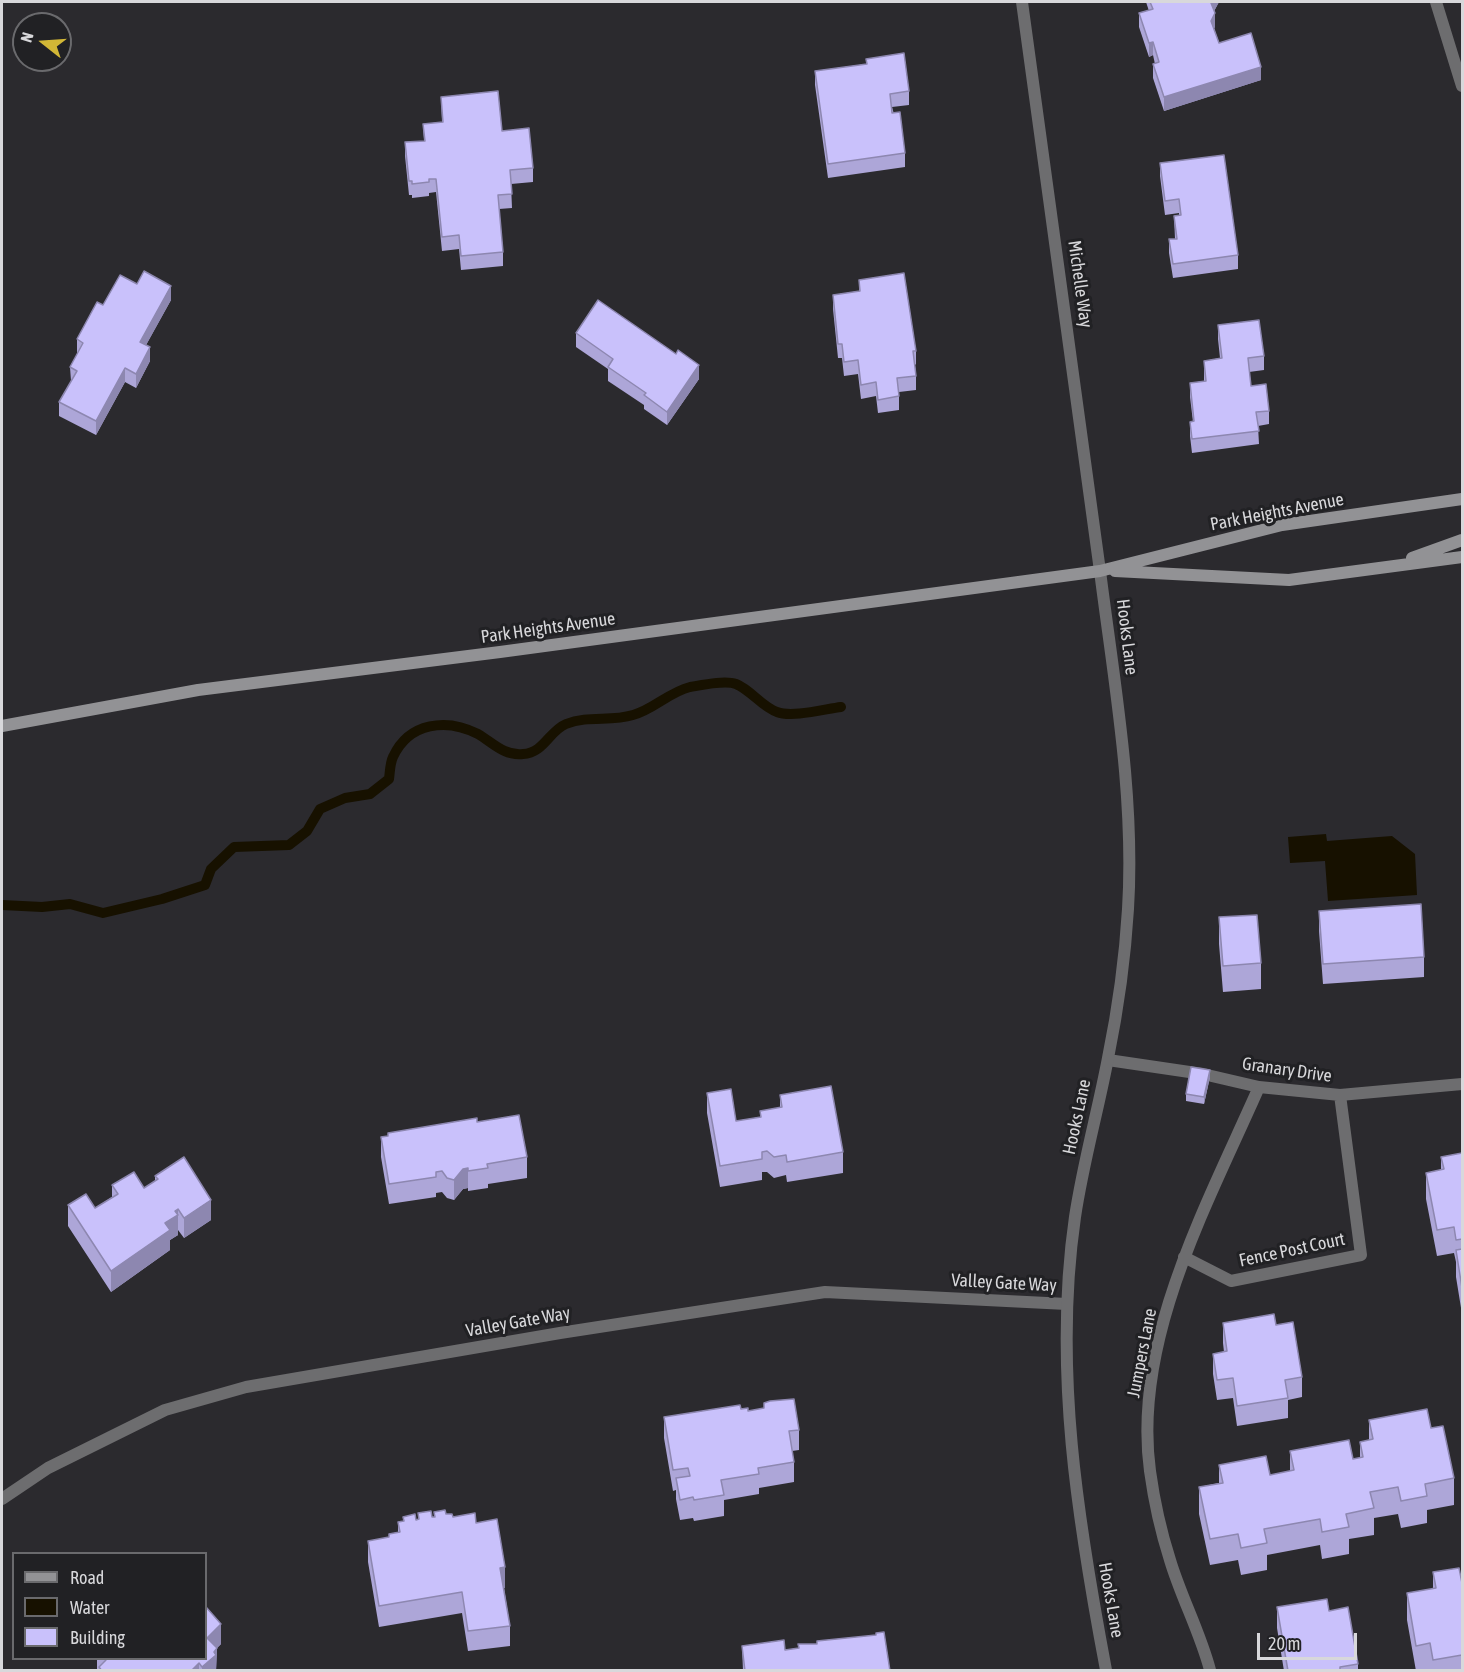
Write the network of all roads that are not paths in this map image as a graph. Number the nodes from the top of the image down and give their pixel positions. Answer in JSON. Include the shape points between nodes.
{"nodes":[{"id":1,"x":1022,"y":2,"type":"edge"},
{"id":2,"x":1436,"y":2,"type":"edge"},
{"id":3,"x":1462,"y":86,"type":"edge"},
{"id":4,"x":1462,"y":499,"type":"edge"},
{"id":5,"x":1462,"y":540,"type":"edge"},
{"id":6,"x":1462,"y":556,"type":"edge"},
{"id":7,"x":1385,"y":567,"type":"junction"},
{"id":8,"x":1100,"y":571,"type":"junction"},
{"id":9,"x":2,"y":726,"type":"edge"},
{"id":10,"x":1108,"y":1060,"type":"junction"},
{"id":11,"x":1462,"y":1084,"type":"edge"},
{"id":12,"x":1259,"y":1087,"type":"junction"},
{"id":13,"x":1340,"y":1095,"type":"junction"},
{"id":14,"x":1184,"y":1257,"type":"junction"},
{"id":15,"x":1067,"y":1304,"type":"junction"},
{"id":16,"x":2,"y":1498,"type":"edge"},
{"id":17,"x":1106,"y":1671,"type":"edge"},
{"id":18,"x":1210,"y":1671,"type":"edge"}],
"edges":[{"from":1,"to":8,"type":"street","name":"Michelle Way"},
{"from":2,"to":3,"type":"street"},
{"from":4,"to":8,"type":"main road","name":"Park Heights Avenue","via":[[1282,525]]},
{"from":5,"to":7,"type":"main road"},
{"from":6,"to":7,"type":"main road","name":"Park Heights Avenue"},
{"from":7,"to":8,"type":"main road","name":"Park Heights Avenue","via":[[1289,580]]},
{"from":8,"to":9,"type":"main road","name":"Park Heights Avenue","via":[[198,690]]},
{"from":8,"to":10,"type":"street","name":"Hooks Lane","via":[[1120,724],[1128,828],[1128,908]]},
{"from":10,"to":12,"type":"street","name":"Granary Drive"},
{"from":10,"to":15,"type":"street","name":"Hooks Lane","via":[[1075,1217]]},
{"from":11,"to":13,"type":"street","name":"Granary Drive"},
{"from":12,"to":13,"type":"street","name":"Granary Drive"},
{"from":12,"to":14,"type":"street","name":"Jumpers Lane"},
{"from":13,"to":14,"type":"street","name":"Fence Post Court","via":[[1361,1255],[1231,1281]]},
{"from":14,"to":18,"type":"street","name":"Jumpers Lane","via":[[1152,1376],[1148,1419],[1150,1470],[1170,1560]]},
{"from":15,"to":16,"type":"street","name":"Valley Gate Way","via":[[825,1292],[246,1386],[165,1410],[48,1468]]},
{"from":15,"to":17,"type":"street","name":"Hooks Lane","via":[[1075,1486]]}]}
